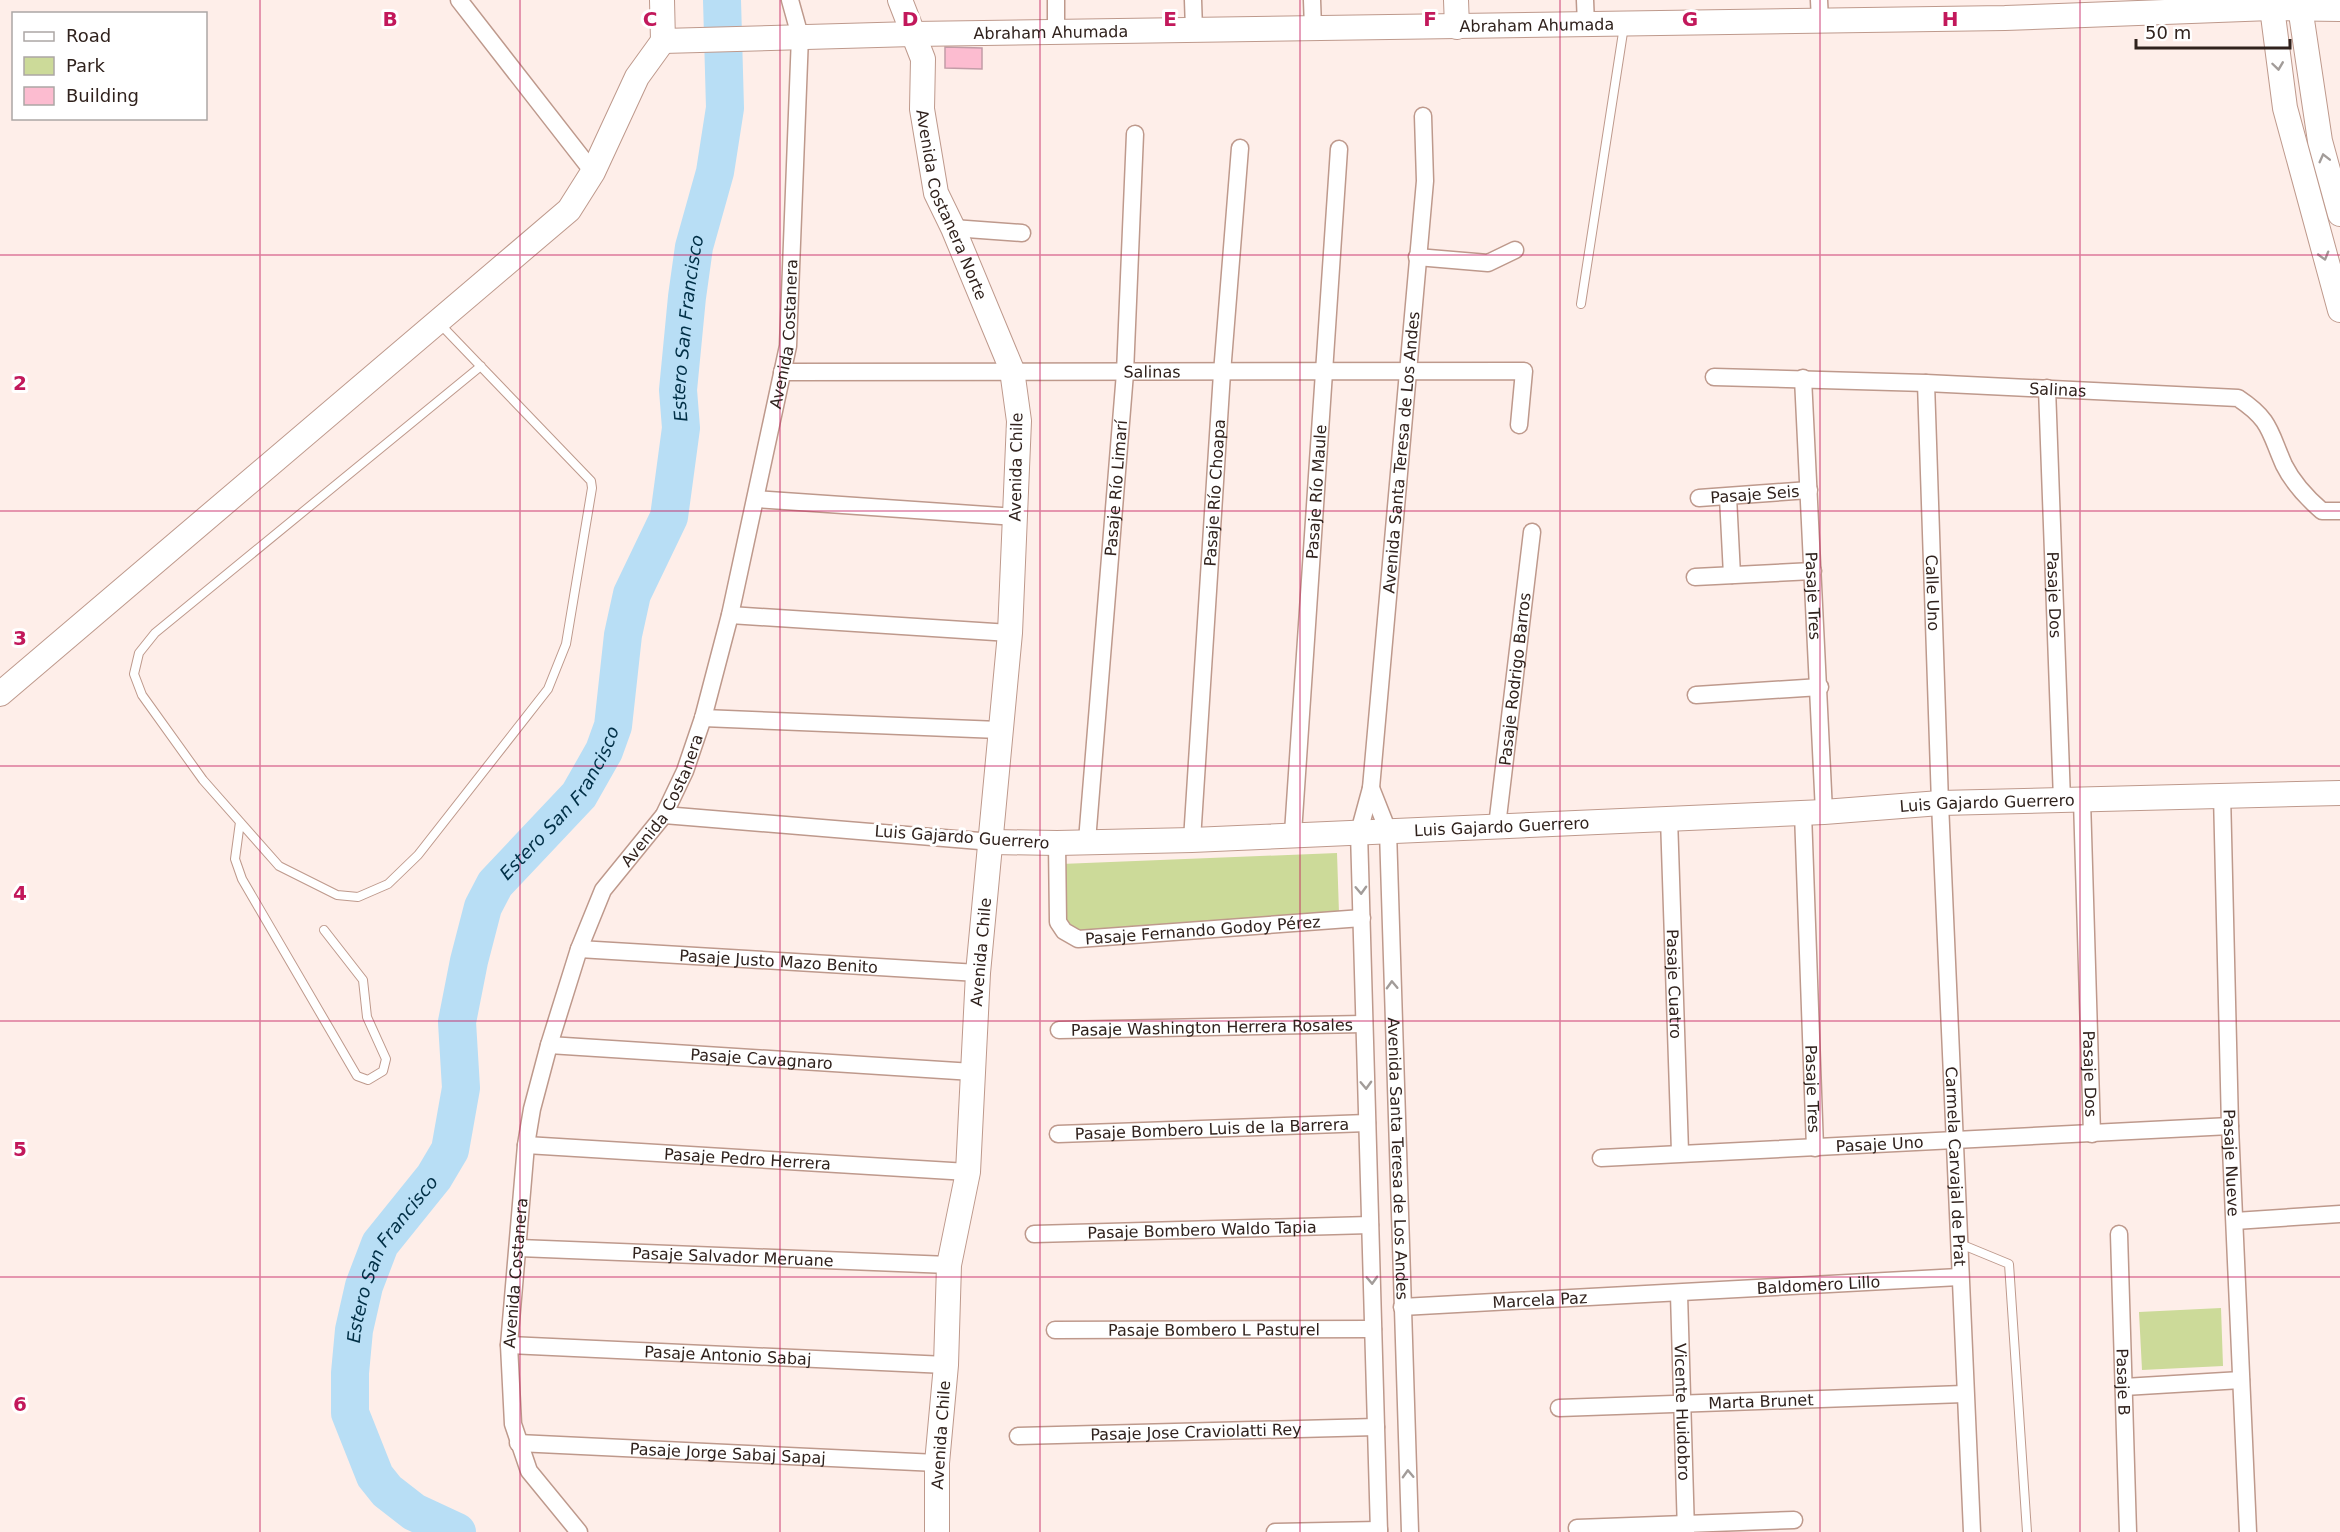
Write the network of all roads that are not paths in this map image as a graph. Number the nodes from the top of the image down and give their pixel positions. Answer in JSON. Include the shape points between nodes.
{"nodes":[{"id":1,"x":459,"y":0,"type":"edge"},
{"id":2,"x":662,"y":0,"type":"edge"},
{"id":3,"x":790,"y":0,"type":"edge"},
{"id":4,"x":900,"y":0,"type":"edge"},
{"id":5,"x":1056,"y":0,"type":"edge"},
{"id":6,"x":1193,"y":0,"type":"edge"},
{"id":7,"x":1312,"y":0,"type":"edge"},
{"id":8,"x":1456,"y":0,"type":"edge"},
{"id":9,"x":1585,"y":0,"type":"edge"},
{"id":10,"x":2271,"y":4,"type":"edge"},
{"id":11,"x":2300,"y":4,"type":"edge"},
{"id":12,"x":2005,"y":9,"type":"edge"},
{"id":13,"x":2340,"y":9,"type":"edge"},
{"id":14,"x":1820,"y":10,"type":"edge"},
{"id":15,"x":1625,"y":24,"type":"junction"},
{"id":16,"x":1586,"y":25,"type":"junction"},
{"id":17,"x":1457,"y":27,"type":"junction"},
{"id":18,"x":1313,"y":28,"type":"junction"},
{"id":19,"x":1194,"y":30,"type":"junction"},
{"id":20,"x":1056,"y":32,"type":"junction"},
{"id":21,"x":913,"y":34,"type":"junction"},
{"id":22,"x":800,"y":36,"type":"junction"},
{"id":23,"x":663,"y":41,"type":"junction"},
{"id":24,"x":1423,"y":116,"type":"dead end"},
{"id":25,"x":1135,"y":134,"type":"dead end"},
{"id":26,"x":1240,"y":147,"type":"dead end"},
{"id":27,"x":1339,"y":149,"type":"dead end"},
{"id":28,"x":593,"y":172,"type":"junction"},
{"id":29,"x":2340,"y":214,"type":"edge"},
{"id":30,"x":953,"y":228,"type":"junction"},
{"id":31,"x":1022,"y":233,"type":"dead end"},
{"id":32,"x":1515,"y":249,"type":"dead end"},
{"id":33,"x":1418,"y":257,"type":"junction"},
{"id":34,"x":1581,"y":304,"type":"dead end"},
{"id":35,"x":2340,"y":310,"type":"edge"},
{"id":36,"x":438,"y":321,"type":"junction"},
{"id":37,"x":481,"y":366,"type":"junction"},
{"id":38,"x":1012,"y":370,"type":"junction"},
{"id":39,"x":782,"y":372,"type":"junction"},
{"id":40,"x":1125,"y":373,"type":"junction"},
{"id":41,"x":1222,"y":373,"type":"junction"},
{"id":42,"x":1326,"y":373,"type":"junction"},
{"id":43,"x":1406,"y":373,"type":"junction"},
{"id":44,"x":1714,"y":377,"type":"dead end"},
{"id":45,"x":1803,"y":378,"type":"junction"},
{"id":46,"x":1926,"y":383,"type":"junction"},
{"id":47,"x":2047,"y":388,"type":"junction"},
{"id":48,"x":1519,"y":425,"type":"dead end"},
{"id":49,"x":1809,"y":490,"type":"junction"},
{"id":50,"x":1728,"y":497,"type":"junction"},
{"id":51,"x":1699,"y":498,"type":"dead end"},
{"id":52,"x":756,"y":499,"type":"junction"},
{"id":53,"x":2340,"y":511,"type":"edge"},
{"id":54,"x":1016,"y":517,"type":"junction"},
{"id":55,"x":1532,"y":531,"type":"dead end"},
{"id":56,"x":1813,"y":571,"type":"junction"},
{"id":57,"x":1732,"y":575,"type":"junction"},
{"id":58,"x":1695,"y":577,"type":"dead end"},
{"id":59,"x":730,"y":615,"type":"junction"},
{"id":60,"x":1010,"y":633,"type":"junction"},
{"id":61,"x":1820,"y":687,"type":"junction"},
{"id":62,"x":0,"y":694,"type":"edge"},
{"id":63,"x":1696,"y":695,"type":"dead end"},
{"id":64,"x":703,"y":718,"type":"junction"},
{"id":65,"x":999,"y":730,"type":"junction"},
{"id":66,"x":1371,"y":788,"type":"junction"},
{"id":67,"x":2340,"y":793,"type":"edge"},
{"id":68,"x":2222,"y":794,"type":"junction"},
{"id":69,"x":2072,"y":800,"type":"junction"},
{"id":70,"x":1940,"y":803,"type":"junction"},
{"id":71,"x":1813,"y":812,"type":"junction"},
{"id":72,"x":664,"y":815,"type":"junction"},
{"id":73,"x":1669,"y":818,"type":"junction"},
{"id":74,"x":240,"y":822,"type":"junction"},
{"id":75,"x":1497,"y":826,"type":"junction"},
{"id":76,"x":1388,"y":831,"type":"junction"},
{"id":77,"x":1359,"y":832,"type":"junction"},
{"id":78,"x":1293,"y":833,"type":"junction"},
{"id":79,"x":1192,"y":840,"type":"junction"},
{"id":80,"x":1087,"y":841,"type":"junction"},
{"id":81,"x":992,"y":842,"type":"junction"},
{"id":82,"x":1057,"y":843,"type":"junction"},
{"id":83,"x":1362,"y":918,"type":"junction"},
{"id":84,"x":324,"y":930,"type":"dead end"},
{"id":85,"x":579,"y":949,"type":"junction"},
{"id":86,"x":978,"y":973,"type":"junction"},
{"id":87,"x":1364,"y":1024,"type":"junction"},
{"id":88,"x":1059,"y":1030,"type":"dead end"},
{"id":89,"x":549,"y":1045,"type":"junction"},
{"id":90,"x":973,"y":1072,"type":"junction"},
{"id":91,"x":1367,"y":1123,"type":"junction"},
{"id":92,"x":2230,"y":1126,"type":"junction"},
{"id":93,"x":1058,"y":1134,"type":"dead end"},
{"id":94,"x":2092,"y":1134,"type":"junction"},
{"id":95,"x":1954,"y":1139,"type":"junction"},
{"id":96,"x":526,"y":1145,"type":"junction"},
{"id":97,"x":1815,"y":1148,"type":"junction"},
{"id":98,"x":1680,"y":1152,"type":"junction"},
{"id":99,"x":1602,"y":1158,"type":"dead end"},
{"id":100,"x":968,"y":1172,"type":"junction"},
{"id":101,"x":2340,"y":1214,"type":"edge"},
{"id":102,"x":2235,"y":1221,"type":"junction"},
{"id":103,"x":1370,"y":1225,"type":"junction"},
{"id":104,"x":1034,"y":1234,"type":"dead end"},
{"id":105,"x":2119,"y":1234,"type":"dead end"},
{"id":106,"x":1958,"y":1243,"type":"junction"},
{"id":107,"x":519,"y":1248,"type":"junction"},
{"id":108,"x":949,"y":1265,"type":"junction"},
{"id":109,"x":1959,"y":1277,"type":"junction"},
{"id":110,"x":1678,"y":1294,"type":"junction"},
{"id":111,"x":1402,"y":1307,"type":"junction"},
{"id":112,"x":1373,"y":1329,"type":"junction"},
{"id":113,"x":1055,"y":1330,"type":"dead end"},
{"id":114,"x":509,"y":1345,"type":"junction"},
{"id":115,"x":945,"y":1365,"type":"junction"},
{"id":116,"x":2241,"y":1380,"type":"junction"},
{"id":117,"x":2124,"y":1387,"type":"junction"},
{"id":118,"x":1964,"y":1394,"type":"junction"},
{"id":119,"x":1682,"y":1404,"type":"junction"},
{"id":120,"x":1559,"y":1408,"type":"dead end"},
{"id":121,"x":1376,"y":1427,"type":"junction"},
{"id":122,"x":1018,"y":1436,"type":"dead end"},
{"id":123,"x":518,"y":1443,"type":"junction"},
{"id":124,"x":938,"y":1463,"type":"junction"},
{"id":125,"x":1794,"y":1520,"type":"dead end"},
{"id":126,"x":1577,"y":1528,"type":"dead end"},
{"id":127,"x":1686,"y":1528,"type":"edge"},
{"id":128,"x":1379,"y":1531,"type":"edge"},
{"id":129,"x":579,"y":1532,"type":"edge"},
{"id":130,"x":937,"y":1532,"type":"edge"},
{"id":131,"x":1275,"y":1532,"type":"edge"},
{"id":132,"x":1410,"y":1532,"type":"edge"},
{"id":133,"x":1972,"y":1532,"type":"edge"},
{"id":134,"x":2027,"y":1532,"type":"edge"},
{"id":135,"x":2128,"y":1532,"type":"edge"},
{"id":136,"x":2248,"y":1532,"type":"edge"}],
"edges":[{"from":1,"to":28,"type":"street"},
{"from":2,"to":23,"type":"street"},
{"from":3,"to":22,"type":"street","name":"Avenida Costanera"},
{"from":4,"to":21,"type":"street"},
{"from":5,"to":20,"type":"street"},
{"from":6,"to":19,"type":"street"},
{"from":7,"to":18,"type":"street"},
{"from":8,"to":17,"type":"street"},
{"from":9,"to":16,"type":"street"},
{"from":10,"to":11,"type":"street","name":"Abraham Ahumada"},
{"from":10,"to":12,"type":"street","name":"Abraham Ahumada"},
{"from":10,"to":35,"type":"street","one_way":true,"via":[[2285,108]]},
{"from":11,"to":13,"type":"street","name":"Abraham Ahumada"},
{"from":29,"to":11,"type":"street","one_way":true,"via":[[2320,141]]},
{"from":12,"to":14,"type":"street","name":"Abraham Ahumada"},
{"from":14,"to":15,"type":"street","name":"Abraham Ahumada"},
{"from":15,"to":16,"type":"street","name":"Abraham Ahumada"},
{"from":15,"to":34,"type":"lane"},
{"from":16,"to":17,"type":"street","name":"Abraham Ahumada"},
{"from":17,"to":18,"type":"street","name":"Abraham Ahumada"},
{"from":18,"to":19,"type":"street","name":"Abraham Ahumada"},
{"from":19,"to":20,"type":"street","name":"Abraham Ahumada"},
{"from":20,"to":21,"type":"street","name":"Abraham Ahumada"},
{"from":21,"to":22,"type":"street","name":"Abraham Ahumada"},
{"from":21,"to":30,"type":"street","name":"Avenida Costanera Norte","via":[[923,59],[922,109],[936,193]]},
{"from":22,"to":23,"type":"street","name":"Abraham Ahumada"},
{"from":22,"to":39,"type":"street","name":"Avenida Costanera","via":[[788,346]]},
{"from":23,"to":28,"type":"street","via":[[636,77]]},
{"from":24,"to":33,"type":"street","name":"Avenida Santa Teresa de Los Andes","via":[[1425,180]]},
{"from":25,"to":40,"type":"street","name":"Pasaje Río Limarí"},
{"from":26,"to":41,"type":"street","name":"Pasaje Río Choapa"},
{"from":27,"to":42,"type":"street","name":"Pasaje Río Maule"},
{"from":28,"to":36,"type":"street","via":[[569,210]]},
{"from":30,"to":31,"type":"street"},
{"from":30,"to":38,"type":"street","name":"Avenida Costanera Norte"},
{"from":32,"to":33,"type":"street","via":[[1488,263]]},
{"from":33,"to":43,"type":"street","name":"Avenida Santa Teresa de Los Andes"},
{"from":36,"to":37,"type":"lane"},
{"from":36,"to":62,"type":"street"},
{"from":37,"to":74,"type":"lane","via":[[155,633],[139,653],[134,674],[142,695],[203,780]]},
{"from":37,"to":74,"type":"lane","via":[[591,481],[566,644],[548,689],[418,855],[388,884],[368,893],[358,897],[337,895],[279,866]]},
{"from":38,"to":39,"type":"street","name":"Salinas"},
{"from":38,"to":40,"type":"street","name":"Salinas"},
{"from":38,"to":54,"type":"street","name":"Avenida Chile","via":[[1019,421]]},
{"from":39,"to":52,"type":"street","name":"Avenida Costanera"},
{"from":40,"to":41,"type":"street","name":"Salinas"},
{"from":40,"to":80,"type":"street","name":"Pasaje Río Limarí"},
{"from":41,"to":42,"type":"street","name":"Salinas"},
{"from":41,"to":79,"type":"street","name":"Pasaje Río Choapa"},
{"from":42,"to":43,"type":"street","name":"Salinas"},
{"from":42,"to":78,"type":"street","name":"Pasaje Río Maule"},
{"from":43,"to":48,"type":"street","name":"Salinas","via":[[1524,371]]},
{"from":43,"to":66,"type":"street","name":"Avenida Santa Teresa de Los Andes"},
{"from":44,"to":45,"type":"street","name":"Salinas"},
{"from":45,"to":46,"type":"street","name":"Salinas"},
{"from":45,"to":49,"type":"street","name":"Pasaje Tres"},
{"from":46,"to":47,"type":"street","name":"Salinas"},
{"from":46,"to":70,"type":"street","name":"Calle Uno"},
{"from":47,"to":53,"type":"street","name":"Salinas","via":[[2238,398],[2259,412],[2273,434],[2285,466],[2304,494],[2322,511]]},
{"from":47,"to":69,"type":"street","name":"Pasaje Dos"},
{"from":49,"to":50,"type":"street","name":"Pasaje Seis"},
{"from":49,"to":56,"type":"street","name":"Pasaje Tres"},
{"from":50,"to":51,"type":"street","name":"Pasaje Seis"},
{"from":50,"to":57,"type":"street"},
{"from":52,"to":54,"type":"street"},
{"from":52,"to":59,"type":"street","name":"Avenida Costanera"},
{"from":54,"to":60,"type":"street","name":"Avenida Chile"},
{"from":55,"to":75,"type":"street","name":"Pasaje Rodrigo Barros"},
{"from":56,"to":57,"type":"street"},
{"from":56,"to":61,"type":"street","name":"Pasaje Tres"},
{"from":57,"to":58,"type":"street"},
{"from":59,"to":60,"type":"street"},
{"from":59,"to":64,"type":"street","name":"Avenida Costanera"},
{"from":60,"to":65,"type":"street","name":"Avenida Chile"},
{"from":61,"to":63,"type":"street"},
{"from":61,"to":71,"type":"street","name":"Pasaje Tres"},
{"from":64,"to":65,"type":"street"},
{"from":64,"to":72,"type":"street","name":"Avenida Costanera","via":[[685,771]]},
{"from":65,"to":81,"type":"street","name":"Avenida Chile"},
{"from":66,"to":76,"type":"street","name":"Avenida Santa Teresa de Los Andes"},
{"from":66,"to":77,"type":"street","name":"Avenida Santa Teresa de Los Andes"},
{"from":67,"to":68,"type":"street","name":"Luis Gajardo Guerrero"},
{"from":68,"to":69,"type":"street","name":"Luis Gajardo Guerrero"},
{"from":68,"to":92,"type":"street","name":"Pasaje Nueve"},
{"from":69,"to":70,"type":"street","name":"Luis Gajardo Guerrero"},
{"from":69,"to":94,"type":"street","name":"Pasaje Dos"},
{"from":70,"to":71,"type":"street","name":"Luis Gajardo Guerrero"},
{"from":70,"to":95,"type":"street","name":"Carmela Carvajal de Prat"},
{"from":71,"to":73,"type":"street","name":"Luis Gajardo Guerrero"},
{"from":71,"to":97,"type":"street","name":"Pasaje Tres"},
{"from":72,"to":81,"type":"street","name":"Luis Gajardo Guerrero"},
{"from":72,"to":85,"type":"street","name":"Avenida Costanera","via":[[603,890]]},
{"from":73,"to":75,"type":"street","name":"Luis Gajardo Guerrero"},
{"from":73,"to":98,"type":"street","name":"Pasaje Cuatro"},
{"from":74,"to":84,"type":"lane","via":[[235,859],[242,879],[357,1076],[368,1080],[383,1071],[386,1059],[367,1017],[363,980]]},
{"from":75,"to":76,"type":"street","name":"Luis Gajardo Guerrero"},
{"from":76,"to":77,"type":"street","name":"Luis Gajardo Guerrero"},
{"from":111,"to":76,"type":"street","name":"Avenida Santa Teresa de Los Andes","one_way":true},
{"from":77,"to":78,"type":"street","name":"Luis Gajardo Guerrero"},
{"from":77,"to":83,"type":"street","name":"Avenida Santa Teresa de Los Andes","one_way":true},
{"from":78,"to":79,"type":"street","name":"Luis Gajardo Guerrero"},
{"from":79,"to":80,"type":"street","name":"Luis Gajardo Guerrero"},
{"from":80,"to":82,"type":"street","name":"Luis Gajardo Guerrero"},
{"from":81,"to":82,"type":"street","name":"Luis Gajardo Guerrero"},
{"from":81,"to":86,"type":"street","name":"Avenida Chile"},
{"from":82,"to":83,"type":"street","name":"Pasaje Fernando Godoy Pérez","via":[[1058,922],[1078,939]]},
{"from":83,"to":87,"type":"street","name":"Avenida Santa Teresa de Los Andes"},
{"from":85,"to":86,"type":"street","name":"Pasaje Justo Mazo Benito"},
{"from":85,"to":89,"type":"street","name":"Avenida Costanera"},
{"from":86,"to":90,"type":"street","name":"Avenida Chile"},
{"from":87,"to":88,"type":"street","name":"Pasaje Washington Herrera Rosales"},
{"from":87,"to":91,"type":"street","name":"Avenida Santa Teresa de Los Andes","one_way":true},
{"from":89,"to":90,"type":"street","name":"Pasaje Cavagnaro"},
{"from":89,"to":96,"type":"street","name":"Avenida Costanera"},
{"from":90,"to":100,"type":"street","name":"Avenida Chile"},
{"from":91,"to":93,"type":"street","name":"Pasaje Bombero Luis de la Barrera"},
{"from":91,"to":103,"type":"street","name":"Avenida Santa Teresa de Los Andes"},
{"from":92,"to":94,"type":"street","name":"Pasaje Uno"},
{"from":92,"to":102,"type":"street","name":"Pasaje Nueve"},
{"from":94,"to":95,"type":"street","name":"Pasaje Uno"},
{"from":95,"to":97,"type":"street","name":"Pasaje Uno"},
{"from":95,"to":106,"type":"street","name":"Carmela Carvajal de Prat"},
{"from":96,"to":100,"type":"street","name":"Pasaje Pedro Herrera"},
{"from":96,"to":107,"type":"street","name":"Avenida Costanera"},
{"from":97,"to":98,"type":"street","name":"Pasaje Uno"},
{"from":98,"to":99,"type":"street","name":"Pasaje Uno"},
{"from":100,"to":108,"type":"street","name":"Avenida Chile"},
{"from":101,"to":102,"type":"street"},
{"from":102,"to":116,"type":"street","name":"Pasaje Nueve"},
{"from":103,"to":104,"type":"street","name":"Pasaje Bombero Waldo Tapia"},
{"from":103,"to":112,"type":"street","name":"Avenida Santa Teresa de Los Andes","one_way":true},
{"from":105,"to":117,"type":"street","name":"Pasaje B"},
{"from":106,"to":109,"type":"street","name":"Carmela Carvajal de Prat"},
{"from":106,"to":134,"type":"lane","via":[[2008,1264]]},
{"from":107,"to":108,"type":"street","name":"Pasaje Salvador Meruane"},
{"from":107,"to":114,"type":"street","name":"Avenida Costanera"},
{"from":108,"to":115,"type":"street","name":"Avenida Chile"},
{"from":109,"to":110,"type":"street","name":"Baldomero Lillo"},
{"from":109,"to":118,"type":"street","name":"Carmela Carvajal de Prat"},
{"from":110,"to":111,"type":"street","name":"Marcela Paz"},
{"from":110,"to":119,"type":"street","name":"Vicente Huidobro"},
{"from":132,"to":111,"type":"street","name":"Avenida Santa Teresa de Los Andes","one_way":true},
{"from":112,"to":113,"type":"street","name":"Pasaje Bombero L Pasturel"},
{"from":112,"to":121,"type":"street","name":"Avenida Santa Teresa de Los Andes"},
{"from":114,"to":115,"type":"street","name":"Pasaje Antonio Sabaj"},
{"from":114,"to":123,"type":"street","name":"Avenida Costanera","via":[[513,1424]]},
{"from":115,"to":124,"type":"street","name":"Avenida Chile"},
{"from":116,"to":117,"type":"street"},
{"from":116,"to":136,"type":"street","name":"Pasaje Nueve"},
{"from":117,"to":135,"type":"street","name":"Pasaje B"},
{"from":118,"to":119,"type":"street","name":"Marta Brunet"},
{"from":118,"to":133,"type":"street","name":"Carmela Carvajal de Prat"},
{"from":119,"to":120,"type":"street","name":"Marta Brunet"},
{"from":119,"to":127,"type":"street","name":"Vicente Huidobro"},
{"from":121,"to":122,"type":"street","name":"Pasaje Jose Craviolatti Rey"},
{"from":121,"to":128,"type":"street","name":"Avenida Santa Teresa de Los Andes"},
{"from":123,"to":124,"type":"street","name":"Pasaje Jorge Sabaj Sapaj"},
{"from":123,"to":129,"type":"street","name":"Avenida Costanera","via":[[529,1471]]},
{"from":124,"to":130,"type":"street","name":"Avenida Chile"},
{"from":125,"to":127,"type":"street"},
{"from":126,"to":127,"type":"street"},
{"from":128,"to":131,"type":"street"}]}
